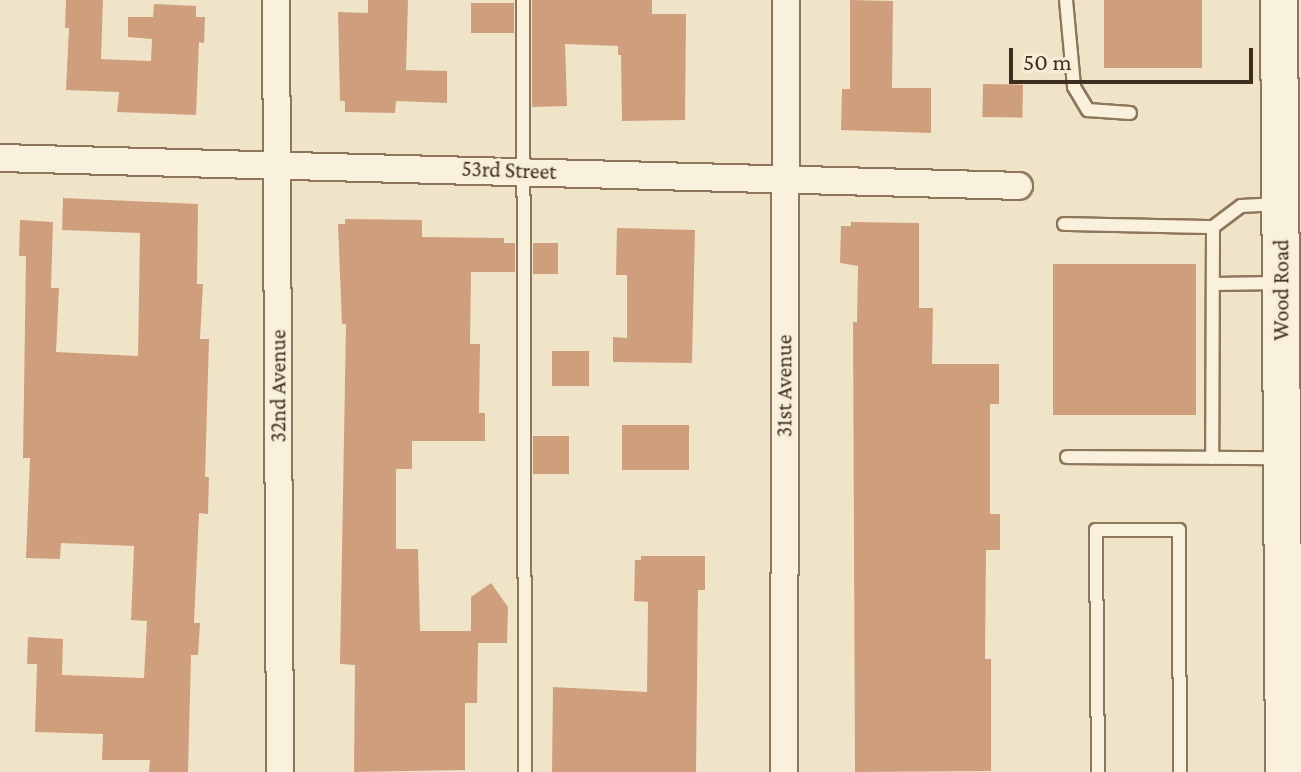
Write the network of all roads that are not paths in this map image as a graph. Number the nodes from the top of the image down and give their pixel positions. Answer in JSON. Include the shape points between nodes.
{"nodes":[{"id":1,"x":276,"y":0,"type":"edge"},
{"id":2,"x":523,"y":0,"type":"edge"},
{"id":3,"x":786,"y":0,"type":"edge"},
{"id":4,"x":1066,"y":0,"type":"edge"},
{"id":5,"x":1279,"y":0,"type":"edge"},
{"id":6,"x":1130,"y":113,"type":"dead end"},
{"id":7,"x":0,"y":158,"type":"edge"},
{"id":8,"x":278,"y":164,"type":"junction"},
{"id":9,"x":524,"y":171,"type":"junction"},
{"id":10,"x":785,"y":179,"type":"junction"},
{"id":11,"x":1019,"y":186,"type":"dead end"},
{"id":12,"x":1280,"y":204,"type":"junction"},
{"id":13,"x":1064,"y":224,"type":"dead end"},
{"id":14,"x":1213,"y":227,"type":"junction"},
{"id":15,"x":1281,"y":283,"type":"junction"},
{"id":16,"x":1215,"y":284,"type":"junction"},
{"id":17,"x":1067,"y":457,"type":"dead end"},
{"id":18,"x":1212,"y":458,"type":"junction"},
{"id":19,"x":1282,"y":458,"type":"junction"},
{"id":20,"x":280,"y":772,"type":"edge"},
{"id":21,"x":525,"y":772,"type":"edge"},
{"id":22,"x":784,"y":772,"type":"edge"},
{"id":23,"x":1098,"y":772,"type":"edge"},
{"id":24,"x":1180,"y":772,"type":"edge"},
{"id":25,"x":1284,"y":772,"type":"edge"}],
"edges":[{"from":1,"to":8,"type":"street","name":"32nd Avenue"},
{"from":2,"to":9,"type":"lane"},
{"from":3,"to":10,"type":"street","name":"31st Avenue"},
{"from":4,"to":6,"type":"lane","via":[[1074,87],[1088,110]]},
{"from":5,"to":12,"type":"street","name":"Wood Road"},
{"from":7,"to":8,"type":"street","name":"53rd Street"},
{"from":8,"to":9,"type":"street","name":"53rd Street"},
{"from":8,"to":20,"type":"street","name":"32nd Avenue"},
{"from":9,"to":10,"type":"street","name":"53rd Street"},
{"from":9,"to":21,"type":"lane"},
{"from":10,"to":11,"type":"street","name":"53rd Street"},
{"from":10,"to":22,"type":"street","name":"31st Avenue"},
{"from":12,"to":14,"type":"lane","via":[[1241,206]]},
{"from":12,"to":15,"type":"street","name":"Wood Road"},
{"from":13,"to":14,"type":"lane"},
{"from":14,"to":16,"type":"lane"},
{"from":15,"to":16,"type":"lane"},
{"from":15,"to":19,"type":"street","name":"Wood Road"},
{"from":16,"to":18,"type":"lane"},
{"from":17,"to":18,"type":"lane"},
{"from":18,"to":19,"type":"lane"},
{"from":19,"to":25,"type":"street","name":"Wood Road"},
{"from":23,"to":24,"type":"lane","via":[[1096,530],[1179,530]]}]}
